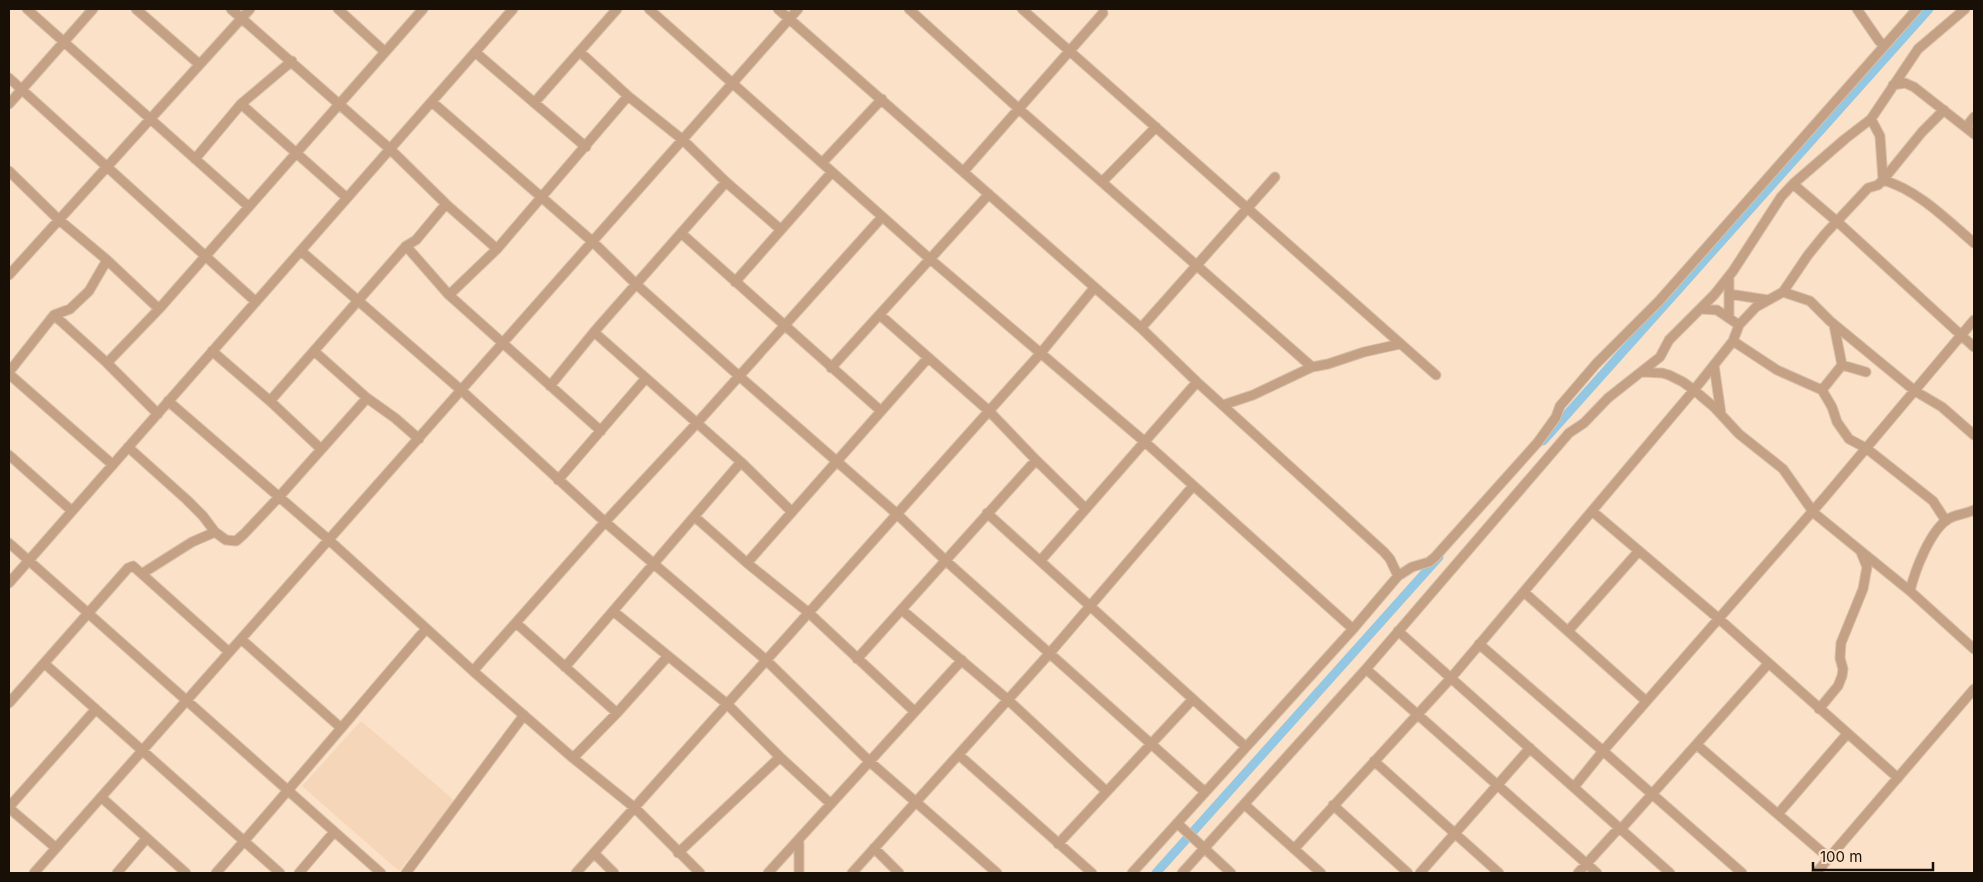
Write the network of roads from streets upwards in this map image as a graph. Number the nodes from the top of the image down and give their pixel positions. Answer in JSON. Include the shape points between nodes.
{"nodes":[{"id":1,"x":27,"y":9,"type":"edge"},
{"id":2,"x":93,"y":9,"type":"edge"},
{"id":3,"x":136,"y":9,"type":"edge"},
{"id":4,"x":231,"y":9,"type":"edge"},
{"id":5,"x":250,"y":9,"type":"edge"},
{"id":6,"x":338,"y":9,"type":"edge"},
{"id":7,"x":423,"y":9,"type":"edge"},
{"id":8,"x":513,"y":9,"type":"edge"},
{"id":9,"x":617,"y":9,"type":"edge"},
{"id":10,"x":649,"y":9,"type":"edge"},
{"id":11,"x":778,"y":9,"type":"edge"},
{"id":12,"x":798,"y":9,"type":"edge"},
{"id":13,"x":909,"y":9,"type":"edge"},
{"id":14,"x":1022,"y":9,"type":"edge"},
{"id":15,"x":1857,"y":9,"type":"edge"},
{"id":16,"x":1917,"y":9,"type":"edge"},
{"id":17,"x":1965,"y":9,"type":"edge"},
{"id":18,"x":1103,"y":14,"type":"dead end"},
{"id":19,"x":241,"y":18,"type":"junction"},
{"id":20,"x":790,"y":20,"type":"junction"},
{"id":21,"x":64,"y":42,"type":"junction"},
{"id":22,"x":1884,"y":45,"type":"junction"},
{"id":23,"x":384,"y":51,"type":"junction"},
{"id":24,"x":475,"y":52,"type":"junction"},
{"id":25,"x":580,"y":52,"type":"junction"},
{"id":26,"x":1069,"y":52,"type":"junction"},
{"id":27,"x":292,"y":61,"type":"junction"},
{"id":28,"x":199,"y":64,"type":"junction"},
{"id":29,"x":9,"y":78,"type":"edge"},
{"id":30,"x":733,"y":84,"type":"junction"},
{"id":31,"x":1893,"y":85,"type":"junction"},
{"id":32,"x":22,"y":89,"type":"junction"},
{"id":33,"x":628,"y":96,"type":"junction"},
{"id":34,"x":882,"y":99,"type":"junction"},
{"id":35,"x":432,"y":102,"type":"junction"},
{"id":36,"x":9,"y":104,"type":"edge"},
{"id":37,"x":241,"y":104,"type":"junction"},
{"id":38,"x":338,"y":104,"type":"junction"},
{"id":39,"x":534,"y":104,"type":"junction"},
{"id":40,"x":1019,"y":109,"type":"junction"},
{"id":41,"x":1944,"y":110,"type":"junction"},
{"id":42,"x":1974,"y":117,"type":"edge"},
{"id":43,"x":150,"y":118,"type":"junction"},
{"id":44,"x":1871,"y":119,"type":"junction"},
{"id":45,"x":1156,"y":127,"type":"junction"},
{"id":46,"x":1966,"y":127,"type":"junction"},
{"id":47,"x":1974,"y":134,"type":"edge"},
{"id":48,"x":683,"y":140,"type":"junction"},
{"id":49,"x":586,"y":147,"type":"junction"},
{"id":50,"x":390,"y":149,"type":"junction"},
{"id":51,"x":296,"y":152,"type":"junction"},
{"id":52,"x":195,"y":159,"type":"junction"},
{"id":53,"x":822,"y":163,"type":"junction"},
{"id":54,"x":106,"y":166,"type":"junction"},
{"id":55,"x":9,"y":171,"type":"edge"},
{"id":56,"x":832,"y":172,"type":"junction"},
{"id":57,"x":964,"y":172,"type":"junction"},
{"id":58,"x":1275,"y":177,"type":"dead end"},
{"id":59,"x":1883,"y":180,"type":"junction"},
{"id":60,"x":726,"y":182,"type":"junction"},
{"id":61,"x":1102,"y":182,"type":"junction"},
{"id":62,"x":1792,"y":184,"type":"junction"},
{"id":63,"x":989,"y":194,"type":"junction"},
{"id":64,"x":541,"y":197,"type":"junction"},
{"id":65,"x":347,"y":198,"type":"junction"},
{"id":66,"x":446,"y":204,"type":"junction"},
{"id":67,"x":248,"y":206,"type":"junction"},
{"id":68,"x":1247,"y":208,"type":"junction"},
{"id":69,"x":882,"y":217,"type":"junction"},
{"id":70,"x":58,"y":219,"type":"junction"},
{"id":71,"x":1837,"y":221,"type":"junction"},
{"id":72,"x":780,"y":229,"type":"junction"},
{"id":73,"x":681,"y":233,"type":"junction"},
{"id":74,"x":593,"y":242,"type":"junction"},
{"id":75,"x":1974,"y":243,"type":"edge"},
{"id":76,"x":406,"y":246,"type":"junction"},
{"id":77,"x":497,"y":249,"type":"junction"},
{"id":78,"x":300,"y":251,"type":"junction"},
{"id":79,"x":205,"y":256,"type":"junction"},
{"id":80,"x":930,"y":259,"type":"junction"},
{"id":81,"x":107,"y":260,"type":"junction"},
{"id":82,"x":1198,"y":265,"type":"junction"},
{"id":83,"x":9,"y":275,"type":"edge"},
{"id":84,"x":1729,"y":276,"type":"junction"},
{"id":85,"x":1795,"y":277,"type":"junction"},
{"id":86,"x":735,"y":282,"type":"junction"},
{"id":87,"x":636,"y":286,"type":"junction"},
{"id":88,"x":1094,"y":288,"type":"junction"},
{"id":89,"x":1783,"y":292,"type":"junction"},
{"id":90,"x":1729,"y":294,"type":"junction"},
{"id":91,"x":449,"y":295,"type":"junction"},
{"id":92,"x":1799,"y":297,"type":"junction"},
{"id":93,"x":359,"y":300,"type":"junction"},
{"id":94,"x":1768,"y":300,"type":"junction"},
{"id":95,"x":256,"y":302,"type":"junction"},
{"id":96,"x":159,"y":308,"type":"junction"},
{"id":97,"x":1701,"y":309,"type":"junction"},
{"id":98,"x":54,"y":315,"type":"junction"},
{"id":99,"x":880,"y":315,"type":"junction"},
{"id":100,"x":1729,"y":317,"type":"junction"},
{"id":101,"x":1974,"y":320,"type":"edge"},
{"id":102,"x":1834,"y":324,"type":"junction"},
{"id":103,"x":1739,"y":325,"type":"junction"},
{"id":104,"x":784,"y":326,"type":"junction"},
{"id":105,"x":1141,"y":328,"type":"junction"},
{"id":106,"x":594,"y":332,"type":"junction"},
{"id":107,"x":1961,"y":336,"type":"junction"},
{"id":108,"x":1733,"y":341,"type":"junction"},
{"id":109,"x":503,"y":344,"type":"junction"},
{"id":110,"x":1400,"y":344,"type":"junction"},
{"id":111,"x":1974,"y":347,"type":"edge"},
{"id":112,"x":314,"y":351,"type":"junction"},
{"id":113,"x":212,"y":352,"type":"junction"},
{"id":114,"x":1040,"y":354,"type":"junction"},
{"id":115,"x":928,"y":358,"type":"junction"},
{"id":116,"x":107,"y":363,"type":"junction"},
{"id":117,"x":1714,"y":365,"type":"junction"},
{"id":118,"x":1842,"y":365,"type":"junction"},
{"id":119,"x":1312,"y":367,"type":"junction"},
{"id":120,"x":831,"y":368,"type":"junction"},
{"id":121,"x":1642,"y":372,"type":"junction"},
{"id":122,"x":1866,"y":372,"type":"dead end"},
{"id":123,"x":9,"y":373,"type":"edge"},
{"id":124,"x":1436,"y":375,"type":"dead end"},
{"id":125,"x":739,"y":376,"type":"junction"},
{"id":126,"x":646,"y":378,"type":"junction"},
{"id":127,"x":1197,"y":382,"type":"junction"},
{"id":128,"x":550,"y":386,"type":"junction"},
{"id":129,"x":461,"y":390,"type":"junction"},
{"id":130,"x":1694,"y":390,"type":"junction"},
{"id":131,"x":1822,"y":390,"type":"junction"},
{"id":132,"x":1915,"y":391,"type":"junction"},
{"id":133,"x":367,"y":398,"type":"junction"},
{"id":134,"x":168,"y":401,"type":"junction"},
{"id":135,"x":270,"y":401,"type":"junction"},
{"id":136,"x":1223,"y":405,"type":"junction"},
{"id":137,"x":881,"y":411,"type":"junction"},
{"id":138,"x":989,"y":411,"type":"junction"},
{"id":139,"x":158,"y":414,"type":"junction"},
{"id":140,"x":1721,"y":414,"type":"junction"},
{"id":141,"x":697,"y":423,"type":"junction"},
{"id":142,"x":601,"y":431,"type":"junction"},
{"id":143,"x":1974,"y":435,"type":"edge"},
{"id":144,"x":419,"y":438,"type":"junction"},
{"id":145,"x":1145,"y":442,"type":"junction"},
{"id":146,"x":128,"y":447,"type":"junction"},
{"id":147,"x":1866,"y":448,"type":"junction"},
{"id":148,"x":321,"y":449,"type":"junction"},
{"id":149,"x":9,"y":455,"type":"edge"},
{"id":150,"x":1036,"y":460,"type":"junction"},
{"id":151,"x":741,"y":462,"type":"junction"},
{"id":152,"x":837,"y":462,"type":"junction"},
{"id":153,"x":113,"y":465,"type":"junction"},
{"id":154,"x":558,"y":480,"type":"junction"},
{"id":155,"x":1193,"y":486,"type":"junction"},
{"id":156,"x":278,"y":498,"type":"junction"},
{"id":157,"x":1086,"y":509,"type":"junction"},
{"id":158,"x":1812,"y":510,"type":"junction"},
{"id":159,"x":1974,"y":510,"type":"edge"},
{"id":160,"x":72,"y":511,"type":"junction"},
{"id":161,"x":791,"y":511,"type":"junction"},
{"id":162,"x":1592,"y":511,"type":"junction"},
{"id":163,"x":987,"y":513,"type":"junction"},
{"id":164,"x":897,"y":514,"type":"junction"},
{"id":165,"x":695,"y":517,"type":"junction"},
{"id":166,"x":1946,"y":521,"type":"junction"},
{"id":167,"x":605,"y":522,"type":"junction"},
{"id":168,"x":215,"y":532,"type":"junction"},
{"id":169,"x":329,"y":540,"type":"junction"},
{"id":170,"x":9,"y":543,"type":"edge"},
{"id":171,"x":1638,"y":552,"type":"junction"},
{"id":172,"x":1861,"y":552,"type":"junction"},
{"id":173,"x":1041,"y":560,"type":"junction"},
{"id":174,"x":28,"y":561,"type":"junction"},
{"id":175,"x":946,"y":561,"type":"junction"},
{"id":176,"x":747,"y":563,"type":"junction"},
{"id":177,"x":654,"y":565,"type":"junction"},
{"id":178,"x":143,"y":574,"type":"junction"},
{"id":179,"x":1398,"y":576,"type":"junction"},
{"id":180,"x":9,"y":583,"type":"edge"},
{"id":181,"x":1910,"y":591,"type":"junction"},
{"id":182,"x":1524,"y":592,"type":"junction"},
{"id":183,"x":1090,"y":605,"type":"junction"},
{"id":184,"x":902,"y":610,"type":"junction"},
{"id":185,"x":613,"y":611,"type":"junction"},
{"id":186,"x":808,"y":613,"type":"junction"},
{"id":187,"x":88,"y":614,"type":"junction"},
{"id":188,"x":1718,"y":618,"type":"junction"},
{"id":189,"x":516,"y":623,"type":"junction"},
{"id":190,"x":426,"y":629,"type":"junction"},
{"id":191,"x":1353,"y":629,"type":"junction"},
{"id":192,"x":1398,"y":631,"type":"junction"},
{"id":193,"x":1568,"y":631,"type":"junction"},
{"id":194,"x":241,"y":639,"type":"junction"},
{"id":195,"x":1479,"y":644,"type":"junction"},
{"id":196,"x":1974,"y":649,"type":"edge"},
{"id":197,"x":229,"y":652,"type":"junction"},
{"id":198,"x":1049,"y":654,"type":"junction"},
{"id":199,"x":668,"y":656,"type":"junction"},
{"id":200,"x":856,"y":659,"type":"junction"},
{"id":201,"x":766,"y":660,"type":"junction"},
{"id":202,"x":962,"y":660,"type":"junction"},
{"id":203,"x":45,"y":664,"type":"junction"},
{"id":204,"x":1768,"y":664,"type":"junction"},
{"id":205,"x":566,"y":667,"type":"junction"},
{"id":206,"x":1366,"y":669,"type":"junction"},
{"id":207,"x":473,"y":671,"type":"junction"},
{"id":208,"x":1451,"y":678,"type":"junction"},
{"id":209,"x":1974,"y":689,"type":"edge"},
{"id":210,"x":1007,"y":699,"type":"junction"},
{"id":211,"x":1192,"y":700,"type":"junction"},
{"id":212,"x":1646,"y":701,"type":"junction"},
{"id":213,"x":187,"y":702,"type":"junction"},
{"id":214,"x":9,"y":703,"type":"edge"},
{"id":215,"x":727,"y":704,"type":"junction"},
{"id":216,"x":96,"y":709,"type":"junction"},
{"id":217,"x":1819,"y":709,"type":"junction"},
{"id":218,"x":914,"y":711,"type":"junction"},
{"id":219,"x":617,"y":713,"type":"junction"},
{"id":220,"x":524,"y":715,"type":"junction"},
{"id":221,"x":1417,"y":715,"type":"junction"},
{"id":222,"x":340,"y":727,"type":"junction"},
{"id":223,"x":1847,"y":734,"type":"junction"},
{"id":224,"x":1150,"y":745,"type":"junction"},
{"id":225,"x":1697,"y":746,"type":"junction"},
{"id":226,"x":1246,"y":747,"type":"junction"},
{"id":227,"x":1530,"y":748,"type":"junction"},
{"id":228,"x":1603,"y":750,"type":"junction"},
{"id":229,"x":142,"y":751,"type":"junction"},
{"id":230,"x":959,"y":755,"type":"junction"},
{"id":231,"x":780,"y":757,"type":"junction"},
{"id":232,"x":573,"y":758,"type":"junction"},
{"id":233,"x":870,"y":761,"type":"junction"},
{"id":234,"x":1374,"y":761,"type":"junction"},
{"id":235,"x":1898,"y":778,"type":"junction"},
{"id":236,"x":1498,"y":786,"type":"junction"},
{"id":237,"x":1574,"y":787,"type":"junction"},
{"id":238,"x":288,"y":791,"type":"junction"},
{"id":239,"x":1106,"y":791,"type":"junction"},
{"id":240,"x":1205,"y":792,"type":"junction"},
{"id":241,"x":1653,"y":795,"type":"junction"},
{"id":242,"x":101,"y":797,"type":"junction"},
{"id":243,"x":916,"y":801,"type":"junction"},
{"id":244,"x":831,"y":804,"type":"junction"},
{"id":245,"x":1244,"y":804,"type":"junction"},
{"id":246,"x":1333,"y":806,"type":"junction"},
{"id":247,"x":9,"y":807,"type":"edge"},
{"id":248,"x":634,"y":808,"type":"junction"},
{"id":249,"x":1778,"y":814,"type":"junction"},
{"id":250,"x":1177,"y":823,"type":"junction"},
{"id":251,"x":1620,"y":829,"type":"junction"},
{"id":252,"x":334,"y":832,"type":"junction"},
{"id":253,"x":1455,"y":834,"type":"junction"},
{"id":254,"x":146,"y":839,"type":"junction"},
{"id":255,"x":799,"y":840,"type":"junction"},
{"id":256,"x":244,"y":841,"type":"junction"},
{"id":257,"x":1058,"y":844,"type":"junction"},
{"id":258,"x":56,"y":848,"type":"junction"},
{"id":259,"x":874,"y":848,"type":"junction"},
{"id":260,"x":1204,"y":849,"type":"junction"},
{"id":261,"x":1294,"y":849,"type":"junction"},
{"id":262,"x":594,"y":853,"type":"junction"},
{"id":263,"x":678,"y":853,"type":"junction"},
{"id":264,"x":1829,"y":858,"type":"junction"},
{"id":265,"x":1587,"y":864,"type":"junction"},
{"id":266,"x":34,"y":873,"type":"edge"},
{"id":267,"x":117,"y":873,"type":"edge"},
{"id":268,"x":186,"y":873,"type":"edge"},
{"id":269,"x":216,"y":873,"type":"edge"},
{"id":270,"x":280,"y":873,"type":"edge"},
{"id":271,"x":299,"y":873,"type":"edge"},
{"id":272,"x":381,"y":873,"type":"edge"},
{"id":273,"x":406,"y":873,"type":"edge"},
{"id":274,"x":576,"y":873,"type":"edge"},
{"id":275,"x":614,"y":873,"type":"edge"},
{"id":276,"x":700,"y":873,"type":"edge"},
{"id":277,"x":768,"y":873,"type":"edge"},
{"id":278,"x":799,"y":873,"type":"edge"},
{"id":279,"x":852,"y":873,"type":"edge"},
{"id":280,"x":899,"y":873,"type":"edge"},
{"id":281,"x":997,"y":873,"type":"edge"},
{"id":282,"x":1092,"y":873,"type":"edge"},
{"id":283,"x":1132,"y":873,"type":"edge"},
{"id":284,"x":1182,"y":873,"type":"edge"},
{"id":285,"x":1231,"y":873,"type":"edge"},
{"id":286,"x":1321,"y":873,"type":"edge"},
{"id":287,"x":1408,"y":873,"type":"edge"},
{"id":288,"x":1420,"y":873,"type":"edge"},
{"id":289,"x":1498,"y":873,"type":"edge"},
{"id":290,"x":1578,"y":873,"type":"edge"},
{"id":291,"x":1597,"y":873,"type":"edge"},
{"id":292,"x":1670,"y":873,"type":"edge"},
{"id":293,"x":1742,"y":873,"type":"edge"},
{"id":294,"x":1816,"y":873,"type":"edge"}],
"edges":[{"from":1,"to":21,"type":"street"},
{"from":2,"to":21,"type":"street"},
{"from":3,"to":28,"type":"street"},
{"from":4,"to":19,"type":"street"},
{"from":5,"to":19,"type":"street"},
{"from":6,"to":23,"type":"street"},
{"from":7,"to":23,"type":"street"},
{"from":8,"to":24,"type":"street"},
{"from":9,"to":25,"type":"street"},
{"from":10,"to":30,"type":"street"},
{"from":11,"to":20,"type":"street"},
{"from":12,"to":20,"type":"street"},
{"from":13,"to":40,"type":"street"},
{"from":14,"to":26,"type":"street"},
{"from":15,"to":22,"type":"street"},
{"from":16,"to":22,"type":"street"},
{"from":17,"to":31,"type":"street","via":[[1918,49]]},
{"from":18,"to":26,"type":"street"},
{"from":19,"to":27,"type":"street"},
{"from":19,"to":28,"type":"street"},
{"from":20,"to":30,"type":"street"},
{"from":20,"to":34,"type":"street"},
{"from":21,"to":32,"type":"street"},
{"from":21,"to":43,"type":"street"},
{"from":22,"to":179,"type":"street","via":[[1659,301],[1596,364],[1560,406],[1538,442],[1440,552],[1429,562],[1412,566]]},
{"from":23,"to":38,"type":"street"},
{"from":24,"to":35,"type":"street"},
{"from":24,"to":39,"type":"street"},
{"from":25,"to":33,"type":"street"},
{"from":25,"to":39,"type":"street"},
{"from":26,"to":40,"type":"street"},
{"from":26,"to":45,"type":"street"},
{"from":27,"to":37,"type":"street"},
{"from":27,"to":38,"type":"street"},
{"from":28,"to":43,"type":"street"},
{"from":29,"to":32,"type":"street"},
{"from":30,"to":48,"type":"street"},
{"from":30,"to":53,"type":"street"},
{"from":31,"to":41,"type":"street","via":[[1905,83],[1914,87]]},
{"from":31,"to":44,"type":"street"},
{"from":32,"to":36,"type":"street"},
{"from":32,"to":54,"type":"street"},
{"from":33,"to":48,"type":"street"},
{"from":33,"to":49,"type":"street"},
{"from":34,"to":53,"type":"street"},
{"from":34,"to":57,"type":"street"},
{"from":35,"to":50,"type":"street"},
{"from":35,"to":64,"type":"street"},
{"from":37,"to":51,"type":"street"},
{"from":37,"to":52,"type":"street"},
{"from":38,"to":50,"type":"street"},
{"from":38,"to":51,"type":"street"},
{"from":39,"to":49,"type":"street"},
{"from":40,"to":57,"type":"street"},
{"from":40,"to":61,"type":"street"},
{"from":41,"to":46,"type":"street"},
{"from":41,"to":59,"type":"street"},
{"from":42,"to":46,"type":"street"},
{"from":43,"to":52,"type":"street"},
{"from":43,"to":54,"type":"street"},
{"from":44,"to":59,"type":"street","via":[[1880,136]]},
{"from":44,"to":62,"type":"street"},
{"from":45,"to":61,"type":"street"},
{"from":45,"to":68,"type":"street"},
{"from":46,"to":47,"type":"street"},
{"from":48,"to":60,"type":"street"},
{"from":48,"to":74,"type":"street"},
{"from":49,"to":64,"type":"street"},
{"from":50,"to":65,"type":"street"},
{"from":50,"to":66,"type":"street"},
{"from":51,"to":65,"type":"street"},
{"from":51,"to":67,"type":"street"},
{"from":52,"to":67,"type":"street"},
{"from":53,"to":56,"type":"street"},
{"from":54,"to":70,"type":"street"},
{"from":54,"to":79,"type":"street"},
{"from":55,"to":70,"type":"street"},
{"from":56,"to":69,"type":"street"},
{"from":56,"to":72,"type":"street"},
{"from":57,"to":63,"type":"street"},
{"from":58,"to":68,"type":"street"},
{"from":59,"to":71,"type":"street","via":[[1868,188]]},
{"from":59,"to":75,"type":"street","via":[[1913,194]]},
{"from":60,"to":72,"type":"street"},
{"from":60,"to":73,"type":"street"},
{"from":61,"to":82,"type":"street"},
{"from":62,"to":71,"type":"street"},
{"from":62,"to":84,"type":"street"},
{"from":63,"to":80,"type":"street"},
{"from":63,"to":88,"type":"street"},
{"from":64,"to":74,"type":"street"},
{"from":64,"to":77,"type":"street"},
{"from":65,"to":78,"type":"street"},
{"from":66,"to":76,"type":"street","via":[[416,240]]},
{"from":66,"to":77,"type":"street"},
{"from":67,"to":79,"type":"street"},
{"from":68,"to":82,"type":"street"},
{"from":68,"to":110,"type":"street"},
{"from":69,"to":80,"type":"street"},
{"from":69,"to":104,"type":"street"},
{"from":70,"to":81,"type":"street"},
{"from":70,"to":83,"type":"street"},
{"from":71,"to":85,"type":"street","via":[[1808,255]]},
{"from":71,"to":107,"type":"street"},
{"from":72,"to":86,"type":"street"},
{"from":73,"to":86,"type":"street"},
{"from":73,"to":87,"type":"street"},
{"from":74,"to":87,"type":"street"},
{"from":74,"to":109,"type":"street"},
{"from":76,"to":91,"type":"street"},
{"from":76,"to":93,"type":"street"},
{"from":77,"to":91,"type":"street"},
{"from":78,"to":93,"type":"street"},
{"from":78,"to":95,"type":"street"},
{"from":79,"to":95,"type":"street"},
{"from":79,"to":96,"type":"street"},
{"from":80,"to":99,"type":"street"},
{"from":80,"to":114,"type":"street"},
{"from":81,"to":96,"type":"street"},
{"from":81,"to":98,"type":"street","via":[[89,291],[70,309]]},
{"from":82,"to":105,"type":"street"},
{"from":82,"to":119,"type":"street"},
{"from":84,"to":90,"type":"street"},
{"from":84,"to":97,"type":"street"},
{"from":85,"to":89,"type":"street"},
{"from":85,"to":92,"type":"street"},
{"from":86,"to":104,"type":"street"},
{"from":87,"to":106,"type":"street"},
{"from":87,"to":125,"type":"street"},
{"from":88,"to":105,"type":"street"},
{"from":88,"to":114,"type":"street"},
{"from":89,"to":92,"type":"street"},
{"from":89,"to":94,"type":"street"},
{"from":90,"to":94,"type":"street"},
{"from":90,"to":100,"type":"street"},
{"from":91,"to":109,"type":"street"},
{"from":92,"to":102,"type":"street","via":[[1810,302]]},
{"from":93,"to":112,"type":"street"},
{"from":93,"to":129,"type":"street"},
{"from":94,"to":103,"type":"street","via":[[1756,307]]},
{"from":95,"to":113,"type":"street"},
{"from":96,"to":116,"type":"street"},
{"from":97,"to":100,"type":"street","via":[[1717,310]]},
{"from":97,"to":121,"type":"street","via":[[1669,340],[1660,358]]},
{"from":98,"to":116,"type":"street"},
{"from":98,"to":123,"type":"street"},
{"from":99,"to":115,"type":"street"},
{"from":99,"to":120,"type":"street"},
{"from":100,"to":103,"type":"street"},
{"from":101,"to":107,"type":"street"},
{"from":102,"to":118,"type":"street"},
{"from":102,"to":132,"type":"street"},
{"from":103,"to":108,"type":"street"},
{"from":104,"to":120,"type":"street"},
{"from":104,"to":125,"type":"street"},
{"from":105,"to":127,"type":"street"},
{"from":106,"to":126,"type":"street"},
{"from":106,"to":128,"type":"street"},
{"from":107,"to":111,"type":"street"},
{"from":107,"to":132,"type":"street"},
{"from":108,"to":117,"type":"street"},
{"from":108,"to":131,"type":"street","via":[[1777,370]]},
{"from":109,"to":128,"type":"street"},
{"from":109,"to":129,"type":"street"},
{"from":110,"to":119,"type":"street"},
{"from":110,"to":124,"type":"street"},
{"from":112,"to":133,"type":"street"},
{"from":112,"to":135,"type":"street"},
{"from":113,"to":134,"type":"street"},
{"from":113,"to":135,"type":"street"},
{"from":114,"to":138,"type":"street"},
{"from":114,"to":145,"type":"street"},
{"from":115,"to":137,"type":"street"},
{"from":115,"to":138,"type":"street"},
{"from":116,"to":139,"type":"street"},
{"from":117,"to":130,"type":"street"},
{"from":117,"to":140,"type":"street"},
{"from":118,"to":122,"type":"street"},
{"from":118,"to":131,"type":"street"},
{"from":119,"to":136,"type":"street","via":[[1253,395]]},
{"from":120,"to":137,"type":"street"},
{"from":121,"to":130,"type":"street","via":[[1669,375]]},
{"from":121,"to":192,"type":"street","via":[[1608,398],[1584,424],[1569,433]]},
{"from":123,"to":153,"type":"street"},
{"from":125,"to":141,"type":"street"},
{"from":125,"to":152,"type":"street"},
{"from":126,"to":141,"type":"street"},
{"from":126,"to":142,"type":"street"},
{"from":127,"to":136,"type":"street"},
{"from":127,"to":145,"type":"street"},
{"from":128,"to":142,"type":"street"},
{"from":129,"to":144,"type":"street"},
{"from":129,"to":154,"type":"street"},
{"from":130,"to":140,"type":"street"},
{"from":130,"to":162,"type":"street"},
{"from":131,"to":147,"type":"street","via":[[1849,439]]},
{"from":132,"to":143,"type":"street","via":[[1942,407]]},
{"from":132,"to":147,"type":"street"},
{"from":133,"to":144,"type":"street"},
{"from":133,"to":148,"type":"street"},
{"from":134,"to":139,"type":"street"},
{"from":134,"to":156,"type":"street"},
{"from":135,"to":148,"type":"street"},
{"from":136,"to":179,"type":"street","via":[[1384,552]]},
{"from":137,"to":152,"type":"street"},
{"from":138,"to":150,"type":"street"},
{"from":138,"to":164,"type":"street"},
{"from":139,"to":146,"type":"street"},
{"from":140,"to":158,"type":"street","via":[[1739,434],[1788,474]]},
{"from":141,"to":151,"type":"street"},
{"from":141,"to":167,"type":"street"},
{"from":142,"to":154,"type":"street"},
{"from":144,"to":169,"type":"street"},
{"from":145,"to":155,"type":"street"},
{"from":145,"to":157,"type":"street"},
{"from":146,"to":153,"type":"street"},
{"from":146,"to":168,"type":"street","via":[[187,500]]},
{"from":147,"to":158,"type":"street"},
{"from":147,"to":166,"type":"street","via":[[1933,501]]},
{"from":148,"to":156,"type":"street"},
{"from":149,"to":160,"type":"street"},
{"from":150,"to":157,"type":"street"},
{"from":150,"to":163,"type":"street"},
{"from":151,"to":161,"type":"street"},
{"from":151,"to":165,"type":"street"},
{"from":152,"to":161,"type":"street"},
{"from":152,"to":164,"type":"street"},
{"from":153,"to":160,"type":"street"},
{"from":154,"to":167,"type":"street"},
{"from":155,"to":183,"type":"street"},
{"from":155,"to":191,"type":"street"},
{"from":156,"to":168,"type":"street","via":[[236,541],[226,540]]},
{"from":156,"to":169,"type":"street"},
{"from":157,"to":173,"type":"street"},
{"from":158,"to":172,"type":"street"},
{"from":158,"to":188,"type":"street"},
{"from":159,"to":166,"type":"street"},
{"from":160,"to":174,"type":"street"},
{"from":161,"to":176,"type":"street"},
{"from":162,"to":171,"type":"street"},
{"from":162,"to":182,"type":"street"},
{"from":163,"to":173,"type":"street"},
{"from":163,"to":175,"type":"street"},
{"from":164,"to":175,"type":"street"},
{"from":164,"to":186,"type":"street"},
{"from":165,"to":176,"type":"street"},
{"from":165,"to":177,"type":"street"},
{"from":166,"to":181,"type":"street","via":[[1928,542]]},
{"from":167,"to":177,"type":"street"},
{"from":167,"to":189,"type":"street"},
{"from":168,"to":178,"type":"street","via":[[192,542]]},
{"from":169,"to":190,"type":"street"},
{"from":169,"to":194,"type":"street"},
{"from":170,"to":174,"type":"street"},
{"from":171,"to":188,"type":"street"},
{"from":171,"to":193,"type":"street"},
{"from":172,"to":181,"type":"street"},
{"from":172,"to":217,"type":"street","via":[[1867,567],[1863,589],[1841,643],[1842,676]]},
{"from":173,"to":183,"type":"street"},
{"from":174,"to":180,"type":"street"},
{"from":174,"to":187,"type":"street"},
{"from":175,"to":184,"type":"street"},
{"from":175,"to":198,"type":"street"},
{"from":176,"to":186,"type":"street"},
{"from":177,"to":185,"type":"street"},
{"from":177,"to":201,"type":"street"},
{"from":178,"to":187,"type":"street","via":[[130,566]]},
{"from":178,"to":197,"type":"street"},
{"from":179,"to":191,"type":"street"},
{"from":181,"to":196,"type":"street"},
{"from":182,"to":193,"type":"street"},
{"from":182,"to":195,"type":"street"},
{"from":183,"to":198,"type":"street"},
{"from":183,"to":211,"type":"street"},
{"from":184,"to":200,"type":"street"},
{"from":184,"to":202,"type":"street"},
{"from":185,"to":199,"type":"street"},
{"from":185,"to":205,"type":"street"},
{"from":186,"to":200,"type":"street"},
{"from":186,"to":201,"type":"street"},
{"from":187,"to":203,"type":"street"},
{"from":187,"to":213,"type":"street"},
{"from":188,"to":204,"type":"street"},
{"from":188,"to":212,"type":"street"},
{"from":189,"to":205,"type":"street"},
{"from":189,"to":207,"type":"street"},
{"from":190,"to":207,"type":"street"},
{"from":190,"to":222,"type":"street"},
{"from":191,"to":226,"type":"street"},
{"from":192,"to":206,"type":"street"},
{"from":192,"to":208,"type":"street"},
{"from":193,"to":212,"type":"street"},
{"from":194,"to":197,"type":"street"},
{"from":194,"to":222,"type":"street"},
{"from":195,"to":208,"type":"street"},
{"from":195,"to":228,"type":"street"},
{"from":197,"to":213,"type":"street"},
{"from":198,"to":210,"type":"street"},
{"from":198,"to":224,"type":"street"},
{"from":199,"to":215,"type":"street"},
{"from":199,"to":219,"type":"street"},
{"from":200,"to":218,"type":"street"},
{"from":201,"to":215,"type":"street"},
{"from":201,"to":233,"type":"street"},
{"from":202,"to":210,"type":"street"},
{"from":202,"to":218,"type":"street"},
{"from":203,"to":214,"type":"street"},
{"from":203,"to":216,"type":"street"},
{"from":204,"to":217,"type":"street"},
{"from":204,"to":225,"type":"street"},
{"from":205,"to":219,"type":"street"},
{"from":206,"to":221,"type":"street"},
{"from":206,"to":245,"type":"street"},
{"from":207,"to":220,"type":"street"},
{"from":208,"to":221,"type":"street"},
{"from":208,"to":227,"type":"street"},
{"from":209,"to":235,"type":"street"},
{"from":210,"to":230,"type":"street"},
{"from":210,"to":239,"type":"street"},
{"from":211,"to":224,"type":"street"},
{"from":211,"to":226,"type":"street"},
{"from":212,"to":228,"type":"street"},
{"from":213,"to":229,"type":"street"},
{"from":213,"to":238,"type":"street"},
{"from":215,"to":231,"type":"street"},
{"from":215,"to":248,"type":"street"},
{"from":216,"to":229,"type":"street"},
{"from":216,"to":247,"type":"street"},
{"from":217,"to":223,"type":"street"},
{"from":218,"to":233,"type":"street"},
{"from":219,"to":232,"type":"street"},
{"from":220,"to":232,"type":"street"},
{"from":220,"to":273,"type":"street"},
{"from":221,"to":234,"type":"street"},
{"from":221,"to":236,"type":"street"},
{"from":222,"to":238,"type":"street"},
{"from":223,"to":235,"type":"street"},
{"from":223,"to":249,"type":"street"},
{"from":224,"to":239,"type":"street"},
{"from":224,"to":240,"type":"street"},
{"from":225,"to":241,"type":"street"},
{"from":225,"to":249,"type":"street"},
{"from":226,"to":240,"type":"street"},
{"from":227,"to":236,"type":"street"},
{"from":227,"to":237,"type":"street"},
{"from":228,"to":237,"type":"street"},
{"from":228,"to":241,"type":"street"},
{"from":229,"to":242,"type":"street"},
{"from":229,"to":256,"type":"street"},
{"from":230,"to":243,"type":"street"},
{"from":230,"to":257,"type":"street"},
{"from":231,"to":244,"type":"street"},
{"from":231,"to":263,"type":"street"},
{"from":232,"to":248,"type":"street"},
{"from":233,"to":243,"type":"street"},
{"from":233,"to":244,"type":"street"},
{"from":234,"to":246,"type":"street"},
{"from":234,"to":253,"type":"street"},
{"from":235,"to":264,"type":"street"},
{"from":236,"to":253,"type":"street"},
{"from":236,"to":265,"type":"street"},
{"from":237,"to":251,"type":"street"},
{"from":238,"to":252,"type":"street"},
{"from":238,"to":256,"type":"street"},
{"from":239,"to":257,"type":"street"},
{"from":240,"to":250,"type":"street"},
{"from":241,"to":251,"type":"street"},
{"from":241,"to":293,"type":"street"},
{"from":242,"to":254,"type":"street"},
{"from":242,"to":258,"type":"street"},
{"from":243,"to":259,"type":"street"},
{"from":243,"to":281,"type":"street"},
{"from":244,"to":255,"type":"street"},
{"from":245,"to":260,"type":"street"},
{"from":245,"to":261,"type":"street"},
{"from":246,"to":261,"type":"street"},
{"from":246,"to":287,"type":"street"},
{"from":247,"to":258,"type":"street"},
{"from":248,"to":262,"type":"street"},
{"from":248,"to":263,"type":"street"},
{"from":249,"to":264,"type":"street"},
{"from":250,"to":260,"type":"street"},
{"from":250,"to":283,"type":"street"},
{"from":251,"to":265,"type":"street"},
{"from":251,"to":292,"type":"street"},
{"from":252,"to":271,"type":"street"},
{"from":252,"to":272,"type":"street"},
{"from":253,"to":288,"type":"street"},
{"from":253,"to":289,"type":"street"},
{"from":254,"to":267,"type":"street"},
{"from":254,"to":268,"type":"street"},
{"from":255,"to":277,"type":"street"},
{"from":255,"to":278,"type":"street"},
{"from":256,"to":269,"type":"street"},
{"from":256,"to":270,"type":"street"},
{"from":257,"to":282,"type":"street"},
{"from":258,"to":266,"type":"street"},
{"from":259,"to":279,"type":"street"},
{"from":259,"to":280,"type":"street"},
{"from":260,"to":284,"type":"street"},
{"from":260,"to":285,"type":"street"},
{"from":261,"to":286,"type":"street"},
{"from":262,"to":274,"type":"street"},
{"from":262,"to":275,"type":"street"},
{"from":263,"to":276,"type":"street"},
{"from":264,"to":294,"type":"street"},
{"from":265,"to":290,"type":"street"},
{"from":265,"to":291,"type":"street"}]}
